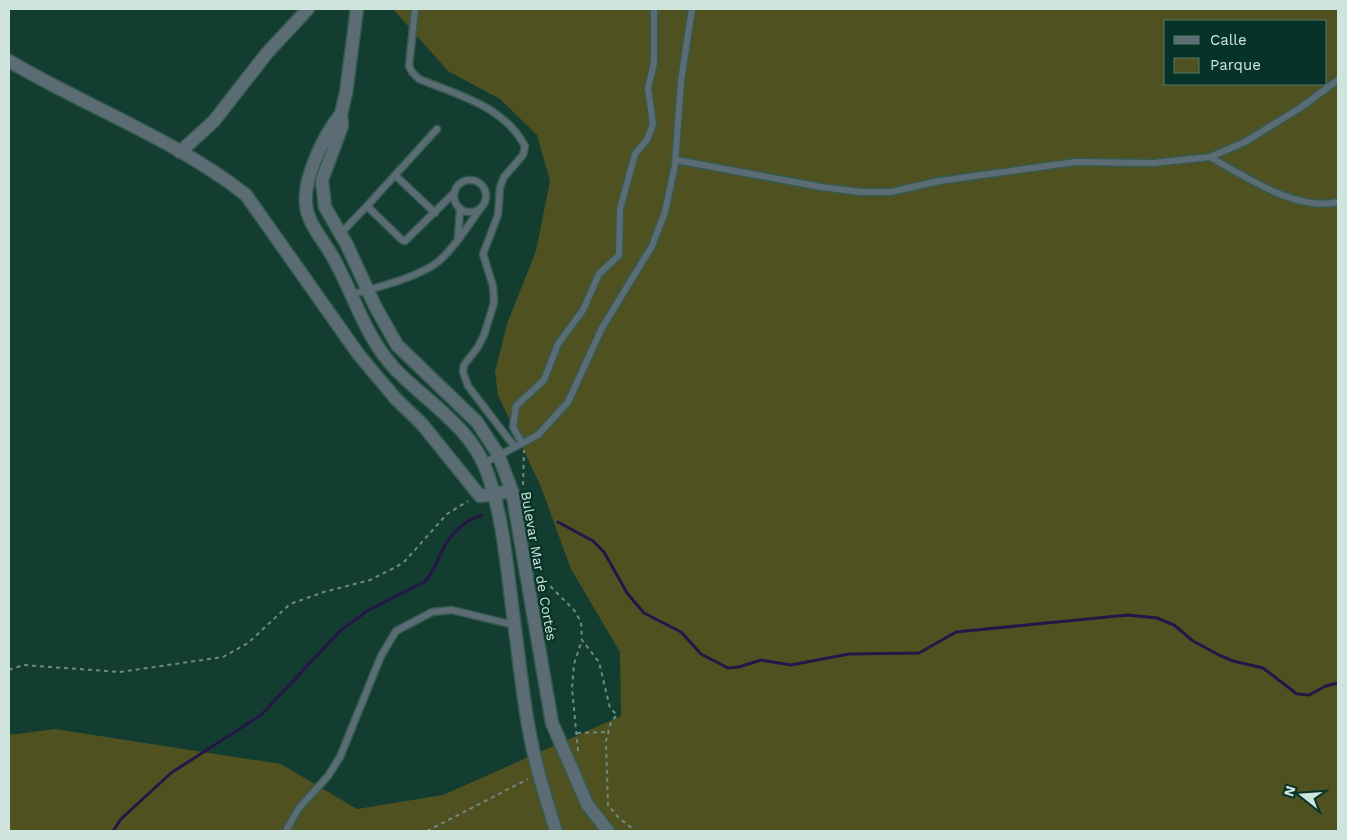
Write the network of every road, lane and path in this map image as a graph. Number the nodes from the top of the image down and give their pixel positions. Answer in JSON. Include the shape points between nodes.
{"nodes":[{"id":1,"x":308,"y":9,"type":"edge"},
{"id":2,"x":357,"y":9,"type":"edge"},
{"id":3,"x":415,"y":9,"type":"edge"},
{"id":4,"x":654,"y":9,"type":"edge"},
{"id":5,"x":692,"y":9,"type":"edge"},
{"id":6,"x":9,"y":61,"type":"edge"},
{"id":7,"x":1338,"y":80,"type":"edge"},
{"id":8,"x":341,"y":114,"type":"junction"},
{"id":9,"x":437,"y":129,"type":"dead end"},
{"id":10,"x":180,"y":152,"type":"junction"},
{"id":11,"x":1210,"y":157,"type":"junction"},
{"id":12,"x":676,"y":160,"type":"junction"},
{"id":13,"x":396,"y":175,"type":"junction"},
{"id":14,"x":455,"y":192,"type":"junction"},
{"id":15,"x":306,"y":193,"type":"junction"},
{"id":16,"x":322,"y":193,"type":"junction"},
{"id":17,"x":1338,"y":202,"type":"edge"},
{"id":18,"x":367,"y":206,"type":"junction"},
{"id":19,"x":460,"y":208,"type":"junction"},
{"id":20,"x":480,"y":209,"type":"junction"},
{"id":21,"x":435,"y":213,"type":"junction"},
{"id":22,"x":340,"y":234,"type":"junction"},
{"id":23,"x":458,"y":239,"type":"junction"},
{"id":24,"x":368,"y":290,"type":"junction"},
{"id":25,"x":351,"y":295,"type":"junction"},
{"id":26,"x":522,"y":443,"type":"junction"},
{"id":27,"x":514,"y":446,"type":"junction"},
{"id":28,"x":498,"y":454,"type":"junction"},
{"id":29,"x":484,"y":463,"type":"junction"},
{"id":30,"x":512,"y":491,"type":"junction"},
{"id":31,"x":494,"y":494,"type":"junction"},
{"id":32,"x":480,"y":496,"type":"junction"},
{"id":33,"x":536,"y":571,"type":"dead end"},
{"id":34,"x":514,"y":625,"type":"junction"},
{"id":35,"x":534,"y":627,"type":"junction"},
{"id":36,"x":582,"y":640,"type":"junction"},
{"id":37,"x":9,"y":670,"type":"edge"},
{"id":38,"x":607,"y":732,"type":"junction"},
{"id":39,"x":577,"y":733,"type":"junction"},
{"id":40,"x":568,"y":763,"type":"junction"},
{"id":41,"x":538,"y":774,"type":"junction"},
{"id":42,"x":287,"y":829,"type":"dead end"},
{"id":43,"x":427,"y":831,"type":"edge"},
{"id":44,"x":556,"y":831,"type":"edge"},
{"id":45,"x":608,"y":831,"type":"edge"},
{"id":46,"x":635,"y":831,"type":"edge"}],
"edges":[{"from":1,"to":10,"type":"street","via":[[268,53],[214,122]]},
{"from":2,"to":8,"type":"street","name":"Bulevar Mar de Cortés"},
{"from":3,"to":27,"type":"lane","via":[[409,59],[412,72],[419,79],[478,101],[514,131],[525,146],[500,187],[498,214],[483,254],[491,276],[494,303],[484,335],[464,365],[463,372],[468,386]]},
{"from":4,"to":26,"type":"lane","via":[[654,63],[648,88],[653,124],[635,154],[620,209],[619,255],[596,279],[583,310],[558,344],[544,380],[516,406],[513,427]]},
{"from":5,"to":12,"type":"lane","via":[[681,81]]},
{"from":6,"to":10,"type":"street"},
{"from":7,"to":11,"type":"lane","via":[[1245,142]]},
{"from":8,"to":15,"type":"street","via":[[326,134]]},
{"from":8,"to":16,"type":"street","name":"Bulevar Mar de Cortés","via":[[340,133],[325,168]]},
{"from":9,"to":13,"type":"lane"},
{"from":10,"to":32,"type":"street","via":[[221,175],[246,195],[360,355]]},
{"from":11,"to":12,"type":"lane","via":[[1153,162],[1076,162],[939,181],[891,192],[822,187]]},
{"from":11,"to":17,"type":"lane","via":[[1267,188],[1301,201],[1326,205]]},
{"from":12,"to":26,"type":"lane","via":[[665,212],[652,246],[602,328],[568,402],[538,435]]},
{"from":13,"to":18,"type":"lane"},
{"from":13,"to":21,"type":"lane"},
{"from":14,"to":19,"type":"lane","via":[[455,202]]},
{"from":14,"to":20,"type":"lane","via":[[465,182],[479,183],[486,196]]},
{"from":14,"to":21,"type":"lane"},
{"from":15,"to":16,"type":"street"},
{"from":15,"to":25,"type":"street","via":[[309,218],[335,259]]},
{"from":16,"to":22,"type":"street","name":"Bulevar Mar de Cortés"},
{"from":18,"to":21,"type":"lane","via":[[405,241]]},
{"from":18,"to":22,"type":"lane"},
{"from":19,"to":20,"type":"lane","via":[[471,212]]},
{"from":19,"to":23,"type":"lane"},
{"from":20,"to":23,"type":"lane"},
{"from":22,"to":24,"type":"street","name":"Bulevar Mar de Cortés"},
{"from":23,"to":24,"type":"lane","via":[[425,270]]},
{"from":24,"to":25,"type":"lane"},
{"from":24,"to":28,"type":"street","name":"Bulevar Mar de Cortés","via":[[397,345],[477,422]]},
{"from":25,"to":29,"type":"street","via":[[376,344],[394,367],[456,424]]},
{"from":26,"to":27,"type":"lane"},
{"from":27,"to":28,"type":"lane"},
{"from":28,"to":29,"type":"lane"},
{"from":28,"to":30,"type":"street","name":"Bulevar Mar de Cortés"},
{"from":29,"to":31,"type":"street"},
{"from":30,"to":31,"type":"street"},
{"from":30,"to":35,"type":"street","name":"Bulevar Mar de Cortés"},
{"from":31,"to":32,"type":"street"},
{"from":31,"to":34,"type":"street"},
{"from":32,"to":37,"type":"path","via":[[446,514],[396,567],[370,580],[290,604],[248,643],[222,657],[120,672],[23,665]]},
{"from":33,"to":36,"type":"path","via":[[574,610],[581,622]]},
{"from":34,"to":35,"type":"street"},
{"from":34,"to":41,"type":"street"},
{"from":34,"to":42,"type":"lane","via":[[452,610],[432,612],[396,631],[381,656],[340,757],[328,776],[299,808]]},
{"from":35,"to":40,"type":"street","name":"Bulevar Mar de Cortés","via":[[552,723]]},
{"from":36,"to":38,"type":"path","via":[[599,662],[610,708],[617,714]]},
{"from":36,"to":39,"type":"path","via":[[572,688]]},
{"from":38,"to":39,"type":"path"},
{"from":38,"to":46,"type":"path","via":[[608,805]]},
{"from":39,"to":40,"type":"path","via":[[577,755]]},
{"from":40,"to":45,"type":"street","name":"Bulevar Mar de Cortés","via":[[587,804]]},
{"from":41,"to":43,"type":"path"},
{"from":41,"to":44,"type":"street"}]}
